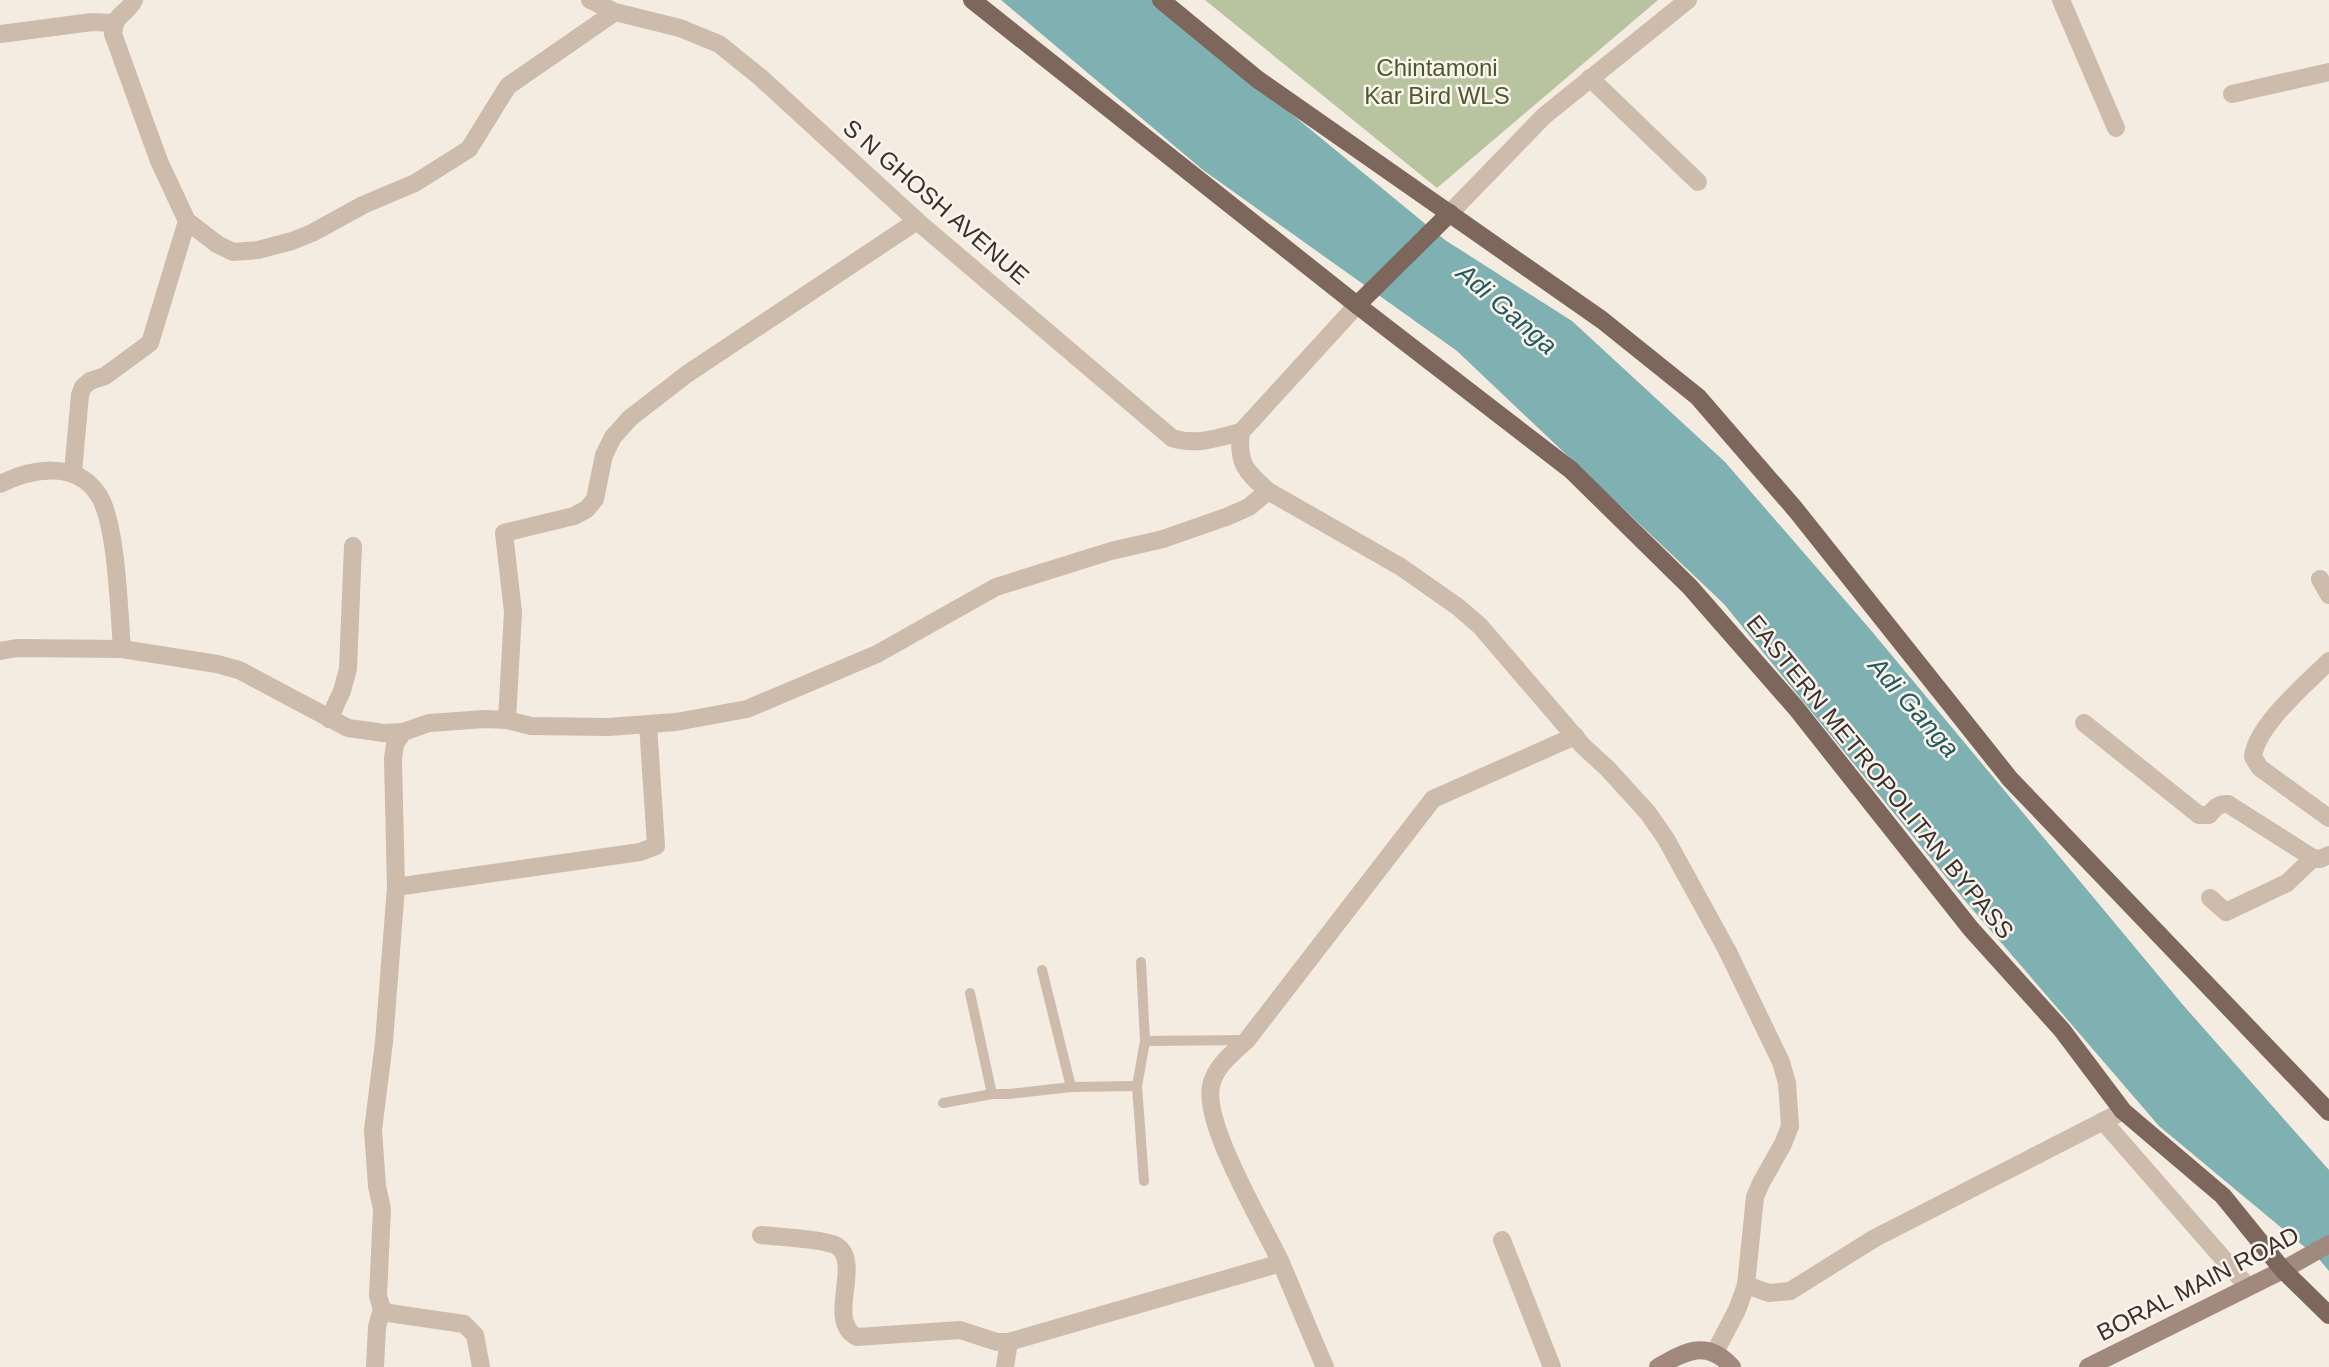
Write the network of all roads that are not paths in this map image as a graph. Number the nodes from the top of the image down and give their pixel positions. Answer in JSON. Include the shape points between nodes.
{"nodes":[{"id":1,"x":134,"y":0,"type":"edge"},
{"id":2,"x":590,"y":0,"type":"edge"},
{"id":3,"x":972,"y":0,"type":"edge"},
{"id":4,"x":1161,"y":0,"type":"edge"},
{"id":5,"x":1688,"y":0,"type":"edge"},
{"id":6,"x":2061,"y":0,"type":"edge"},
{"id":7,"x":615,"y":12,"type":"junction"},
{"id":8,"x":113,"y":23,"type":"junction"},
{"id":9,"x":0,"y":34,"type":"edge"},
{"id":10,"x":2329,"y":72,"type":"edge"},
{"id":11,"x":1590,"y":78,"type":"junction"},
{"id":12,"x":2232,"y":94,"type":"dead end"},
{"id":13,"x":2116,"y":128,"type":"dead end"},
{"id":14,"x":1698,"y":181,"type":"dead end"},
{"id":15,"x":1450,"y":213,"type":"junction"},
{"id":16,"x":187,"y":221,"type":"junction"},
{"id":17,"x":917,"y":221,"type":"junction"},
{"id":18,"x":1357,"y":305,"type":"junction"},
{"id":19,"x":1241,"y":432,"type":"junction"},
{"id":20,"x":73,"y":472,"type":"junction"},
{"id":21,"x":0,"y":484,"type":"edge"},
{"id":22,"x":1268,"y":491,"type":"junction"},
{"id":23,"x":353,"y":546,"type":"dead end"},
{"id":24,"x":122,"y":649,"type":"junction"},
{"id":25,"x":0,"y":650,"type":"edge"},
{"id":26,"x":2329,"y":661,"type":"edge"},
{"id":27,"x":329,"y":719,"type":"junction"},
{"id":28,"x":506,"y":720,"type":"junction"},
{"id":29,"x":2084,"y":723,"type":"dead end"},
{"id":30,"x":648,"y":724,"type":"junction"},
{"id":31,"x":402,"y":732,"type":"junction"},
{"id":32,"x":1574,"y":736,"type":"junction"},
{"id":33,"x":2329,"y":818,"type":"edge"},
{"id":34,"x":2321,"y":856,"type":"edge"},
{"id":35,"x":396,"y":887,"type":"junction"},
{"id":36,"x":2210,"y":898,"type":"dead end"},
{"id":37,"x":1141,"y":962,"type":"dead end"},
{"id":38,"x":1042,"y":970,"type":"dead end"},
{"id":39,"x":970,"y":993,"type":"dead end"},
{"id":40,"x":1247,"y":1040,"type":"junction"},
{"id":41,"x":1145,"y":1041,"type":"junction"},
{"id":42,"x":1137,"y":1086,"type":"junction"},
{"id":43,"x":1072,"y":1087,"type":"junction"},
{"id":44,"x":992,"y":1094,"type":"junction"},
{"id":45,"x":943,"y":1103,"type":"dead end"},
{"id":46,"x":2123,"y":1111,"type":"junction"},
{"id":47,"x":2329,"y":1112,"type":"edge"},
{"id":48,"x":2103,"y":1122,"type":"junction"},
{"id":49,"x":1144,"y":1181,"type":"dead end"},
{"id":50,"x":761,"y":1235,"type":"dead end"},
{"id":51,"x":1502,"y":1240,"type":"dead end"},
{"id":52,"x":2329,"y":1244,"type":"edge"},
{"id":53,"x":1281,"y":1263,"type":"junction"},
{"id":54,"x":2283,"y":1269,"type":"junction"},
{"id":55,"x":1745,"y":1285,"type":"junction"},
{"id":56,"x":2248,"y":1287,"type":"junction"},
{"id":57,"x":382,"y":1309,"type":"junction"},
{"id":58,"x":2329,"y":1315,"type":"edge"},
{"id":59,"x":1009,"y":1342,"type":"junction"},
{"id":60,"x":1716,"y":1352,"type":"junction"},
{"id":61,"x":375,"y":1367,"type":"edge"},
{"id":62,"x":481,"y":1367,"type":"edge"},
{"id":63,"x":1004,"y":1367,"type":"edge"},
{"id":64,"x":1325,"y":1367,"type":"edge"},
{"id":65,"x":1552,"y":1367,"type":"edge"},
{"id":66,"x":1658,"y":1367,"type":"edge"},
{"id":67,"x":1732,"y":1367,"type":"edge"},
{"id":68,"x":2088,"y":1367,"type":"edge"}],
"edges":[{"from":1,"to":8,"type":"street"},
{"from":2,"to":7,"type":"street","name":"S N GHOSH AVENUE"},
{"from":3,"to":18,"type":"main road","name":"EASTERN METROPOLITAN BYPASS"},
{"from":4,"to":15,"type":"main road","via":[[1257,79]]},
{"from":5,"to":11,"type":"street"},
{"from":6,"to":13,"type":"street"},
{"from":7,"to":16,"type":"street","via":[[508,86],[469,149],[415,183],[312,233],[258,250],[233,252]]},
{"from":7,"to":17,"type":"street","name":"S N GHOSH AVENUE","via":[[680,28],[719,44]]},
{"from":8,"to":9,"type":"street"},
{"from":8,"to":16,"type":"street","via":[[156,154]]},
{"from":10,"to":12,"type":"street"},
{"from":11,"to":14,"type":"street"},
{"from":11,"to":15,"type":"street","via":[[1544,116]]},
{"from":15,"to":18,"type":"main road"},
{"from":15,"to":47,"type":"main road","via":[[1602,320],[1698,397],[1795,509],[2010,779]]},
{"from":16,"to":20,"type":"street","via":[[150,343],[83,387]]},
{"from":17,"to":19,"type":"street","name":"S N GHOSH AVENUE","via":[[1172,438],[1196,443]]},
{"from":17,"to":28,"type":"street","via":[[687,374],[630,418],[604,455],[596,499],[587,509],[504,533],[513,612]]},
{"from":18,"to":19,"type":"street"},
{"from":18,"to":46,"type":"main road","name":"EASTERN METROPOLITAN BYPASS","via":[[1571,470],[1690,587],[1796,708],[1971,929],[2062,1030]]},
{"from":19,"to":22,"type":"street","via":[[1241,461]]},
{"from":20,"to":21,"type":"street","via":[[48,470]]},
{"from":20,"to":24,"type":"street","via":[[98,493],[104,506]]},
{"from":22,"to":30,"type":"street","via":[[1249,507],[1226,517],[996,587],[877,654],[747,709]]},
{"from":22,"to":32,"type":"street","via":[[1401,567],[1458,607],[1498,645]]},
{"from":23,"to":27,"type":"street","via":[[348,669]]},
{"from":24,"to":25,"type":"street"},
{"from":24,"to":27,"type":"street","via":[[239,670]]},
{"from":26,"to":33,"type":"street","via":[[2266,726],[2254,745],[2253,757],[2260,768]]},
{"from":27,"to":31,"type":"street","via":[[364,731]]},
{"from":28,"to":30,"type":"street","via":[[570,728]]},
{"from":28,"to":31,"type":"street","via":[[452,720]]},
{"from":29,"to":34,"type":"street","via":[[2199,815],[2209,815],[2222,803],[2228,804]]},
{"from":30,"to":35,"type":"street","via":[[656,846]]},
{"from":31,"to":35,"type":"street","via":[[393,760]]},
{"from":32,"to":40,"type":"street","via":[[1433,799]]},
{"from":32,"to":55,"type":"street","via":[[1648,813],[1666,839],[1781,1062],[1790,1126],[1755,1198]]},
{"from":34,"to":36,"type":"street","via":[[2287,883],[2226,912]]},
{"from":35,"to":57,"type":"street","via":[[373,1130],[382,1209]]},
{"from":37,"to":41,"type":"lane"},
{"from":38,"to":43,"type":"lane"},
{"from":39,"to":44,"type":"lane"},
{"from":40,"to":41,"type":"lane"},
{"from":40,"to":53,"type":"street","via":[[1222,1063],[1211,1086],[1211,1111]]},
{"from":41,"to":42,"type":"lane"},
{"from":42,"to":43,"type":"lane"},
{"from":42,"to":49,"type":"lane"},
{"from":43,"to":44,"type":"lane"},
{"from":44,"to":45,"type":"lane"},
{"from":46,"to":48,"type":"street"},
{"from":46,"to":54,"type":"main road","name":"EASTERN METROPOLITAN BYPASS","via":[[2223,1196]]},
{"from":48,"to":55,"type":"street","via":[[1875,1238],[1790,1291],[1769,1293]]},
{"from":48,"to":56,"type":"street"},
{"from":50,"to":59,"type":"street","via":[[828,1243],[840,1249],[846,1268],[845,1325],[857,1337],[960,1330]]},
{"from":51,"to":65,"type":"street"},
{"from":52,"to":54,"type":"main road","name":"BORAL MAIN ROAD"},
{"from":53,"to":59,"type":"street"},
{"from":53,"to":64,"type":"street"},
{"from":54,"to":56,"type":"main road","name":"BORAL MAIN ROAD"},
{"from":54,"to":58,"type":"main road","name":"EASTERN METROPOLITAN BYPASS"},
{"from":55,"to":60,"type":"street"},
{"from":56,"to":68,"type":"main road","name":"BORAL MAIN ROAD"},
{"from":57,"to":61,"type":"street"},
{"from":57,"to":62,"type":"street","via":[[464,1324],[475,1335]]},
{"from":59,"to":63,"type":"street"},
{"from":60,"to":66,"type":"main road","via":[[1684,1352]]},
{"from":60,"to":67,"type":"main road"}]}
